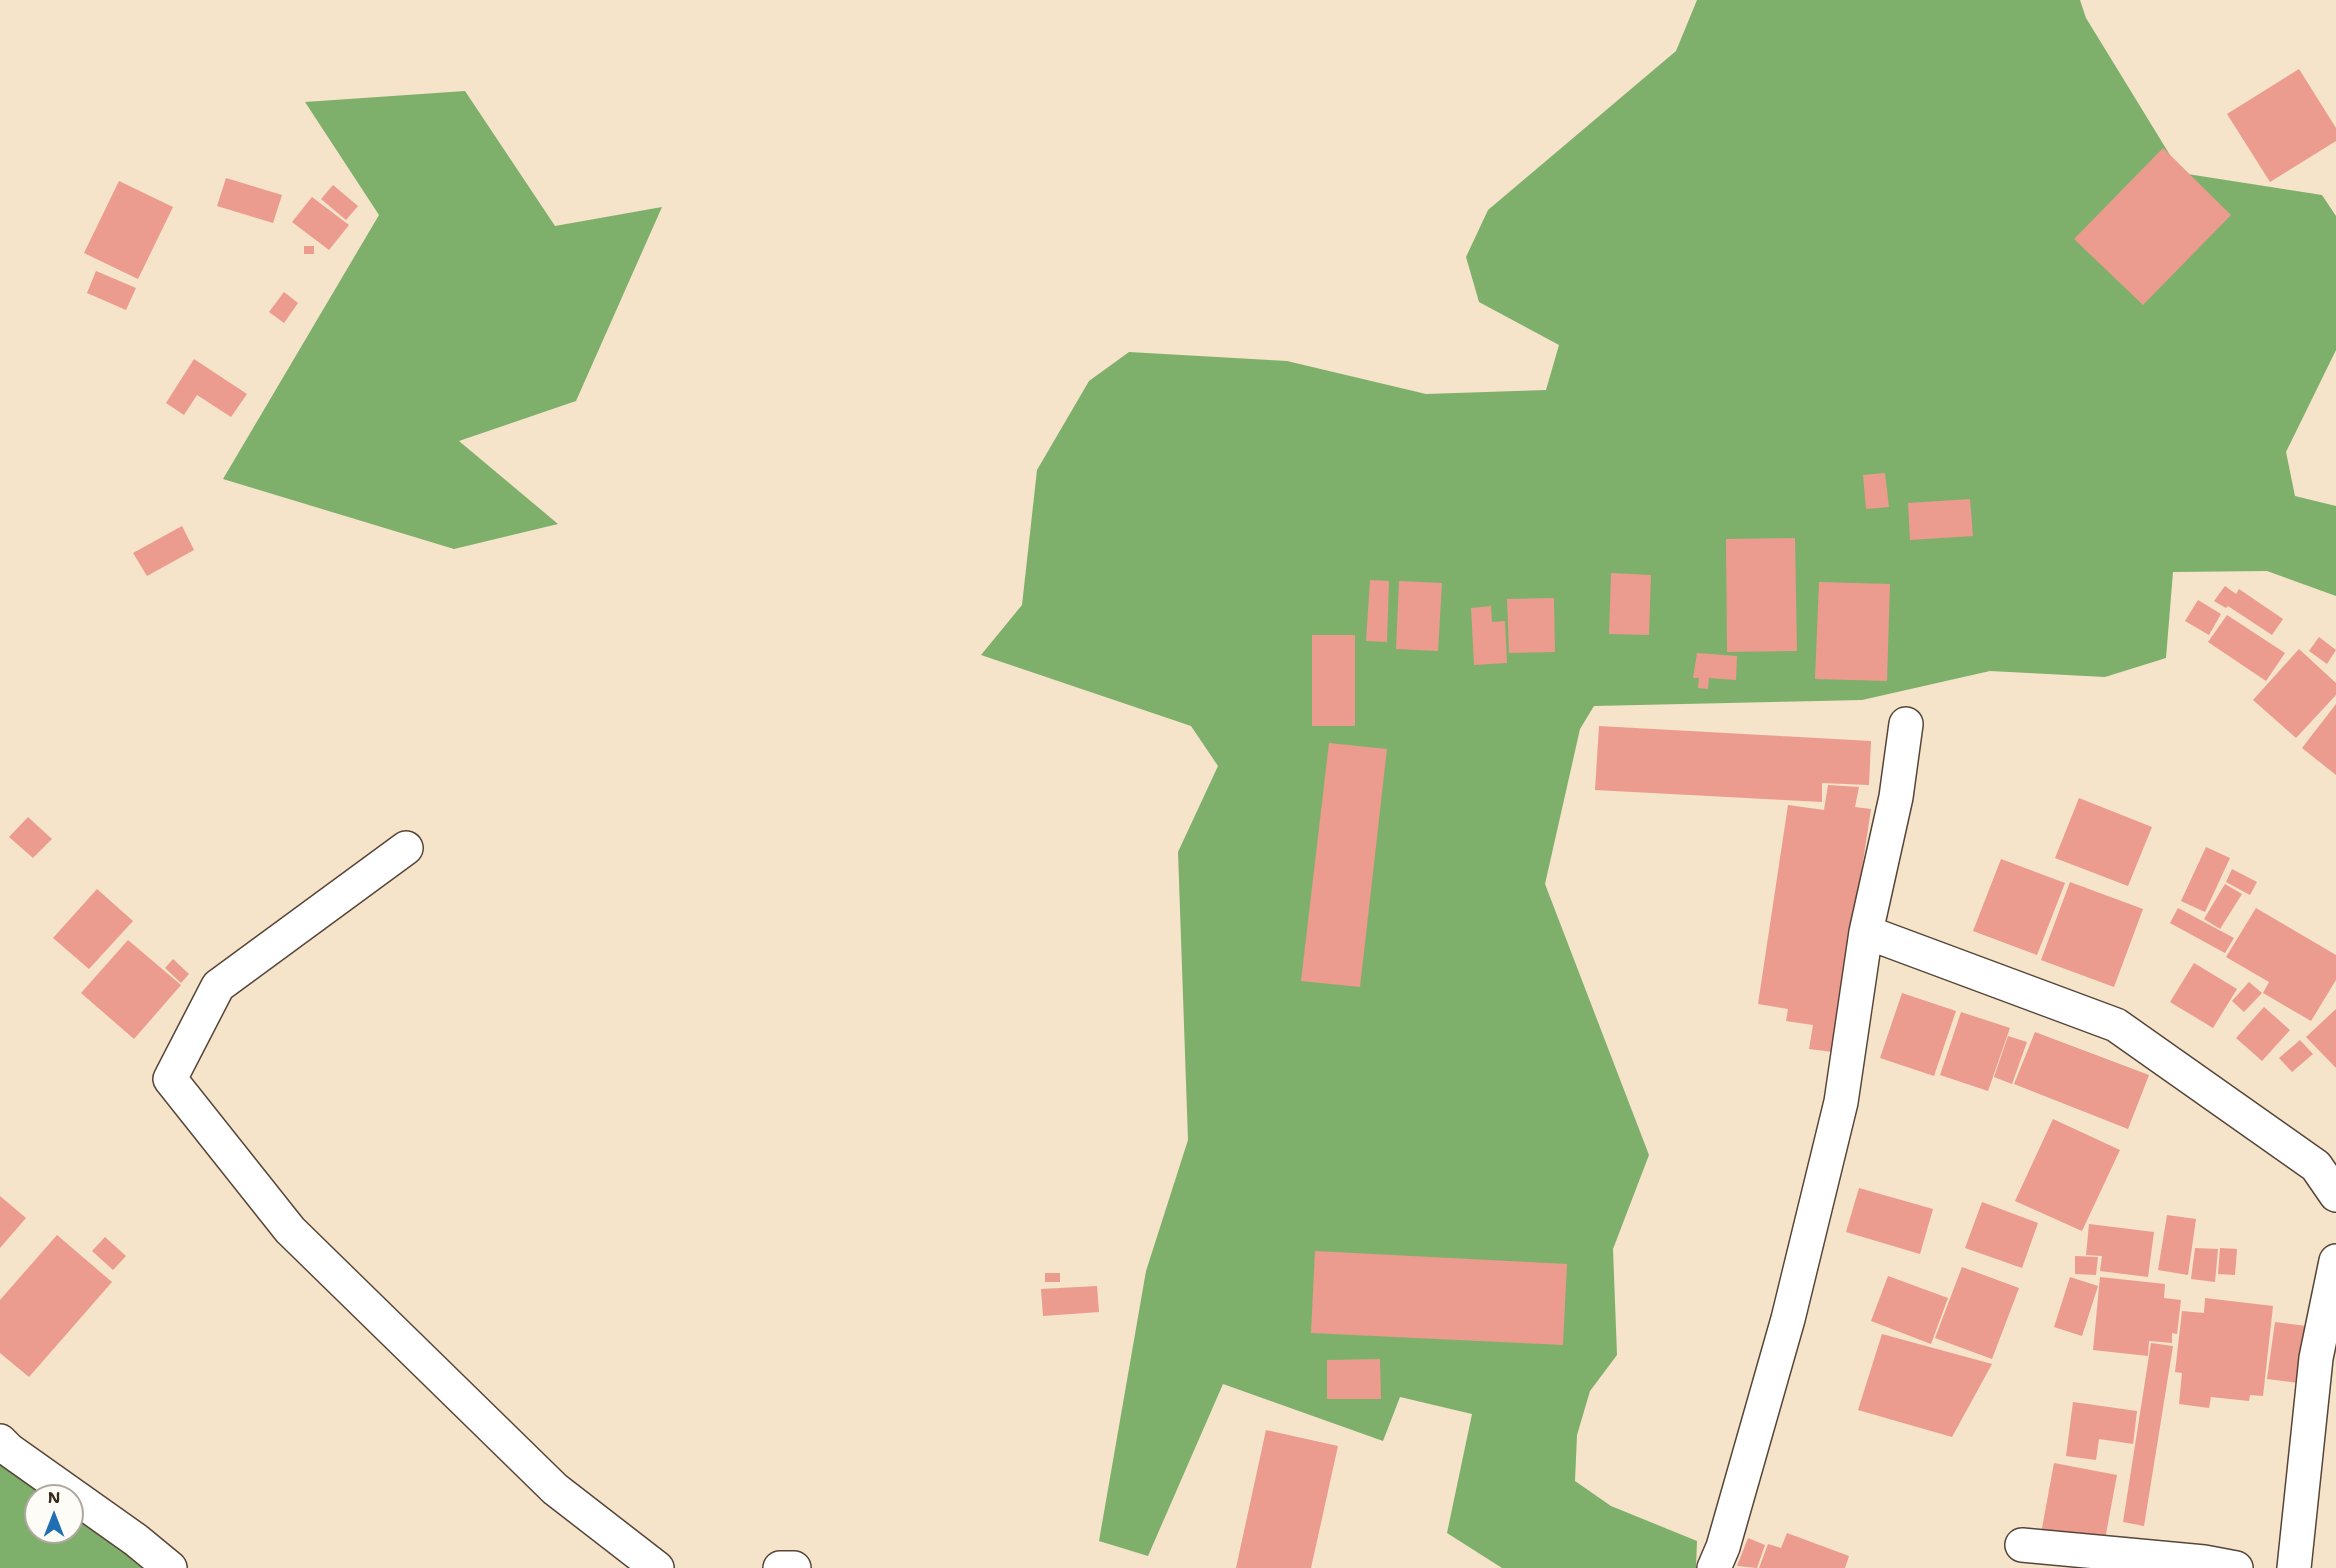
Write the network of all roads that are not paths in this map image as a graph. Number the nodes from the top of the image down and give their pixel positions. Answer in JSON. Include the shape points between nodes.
{"nodes":[{"id":1,"x":1906,"y":724,"type":"dead end"},
{"id":2,"x":406,"y":848,"type":"dead end"},
{"id":3,"x":1866,"y":932,"type":"junction"},
{"id":4,"x":2336,"y":1195,"type":"edge"},
{"id":5,"x":2336,"y":1261,"type":"edge"},
{"id":6,"x":0,"y":1441,"type":"edge"},
{"id":7,"x":2022,"y":1545,"type":"dead end"},
{"id":8,"x":170,"y":1568,"type":"edge"},
{"id":9,"x":657,"y":1568,"type":"edge"},
{"id":10,"x":780,"y":1568,"type":"edge"},
{"id":11,"x":794,"y":1568,"type":"edge"},
{"id":12,"x":1714,"y":1568,"type":"edge"},
{"id":13,"x":2236,"y":1568,"type":"edge"},
{"id":14,"x":2294,"y":1568,"type":"edge"}],
"edges":[{"from":1,"to":3,"type":"street","via":[[1896,797]]},
{"from":2,"to":9,"type":"street","via":[[218,986],[170,1079],[290,1230],[555,1489]]},
{"from":3,"to":4,"type":"street","via":[[2116,1025],[2316,1166]]},
{"from":3,"to":12,"type":"street","via":[[1841,1102],[1788,1319]]},
{"from":5,"to":14,"type":"street","via":[[2316,1358]]},
{"from":6,"to":8,"type":"street"},
{"from":7,"to":13,"type":"street"},
{"from":10,"to":11,"type":"street"}]}
